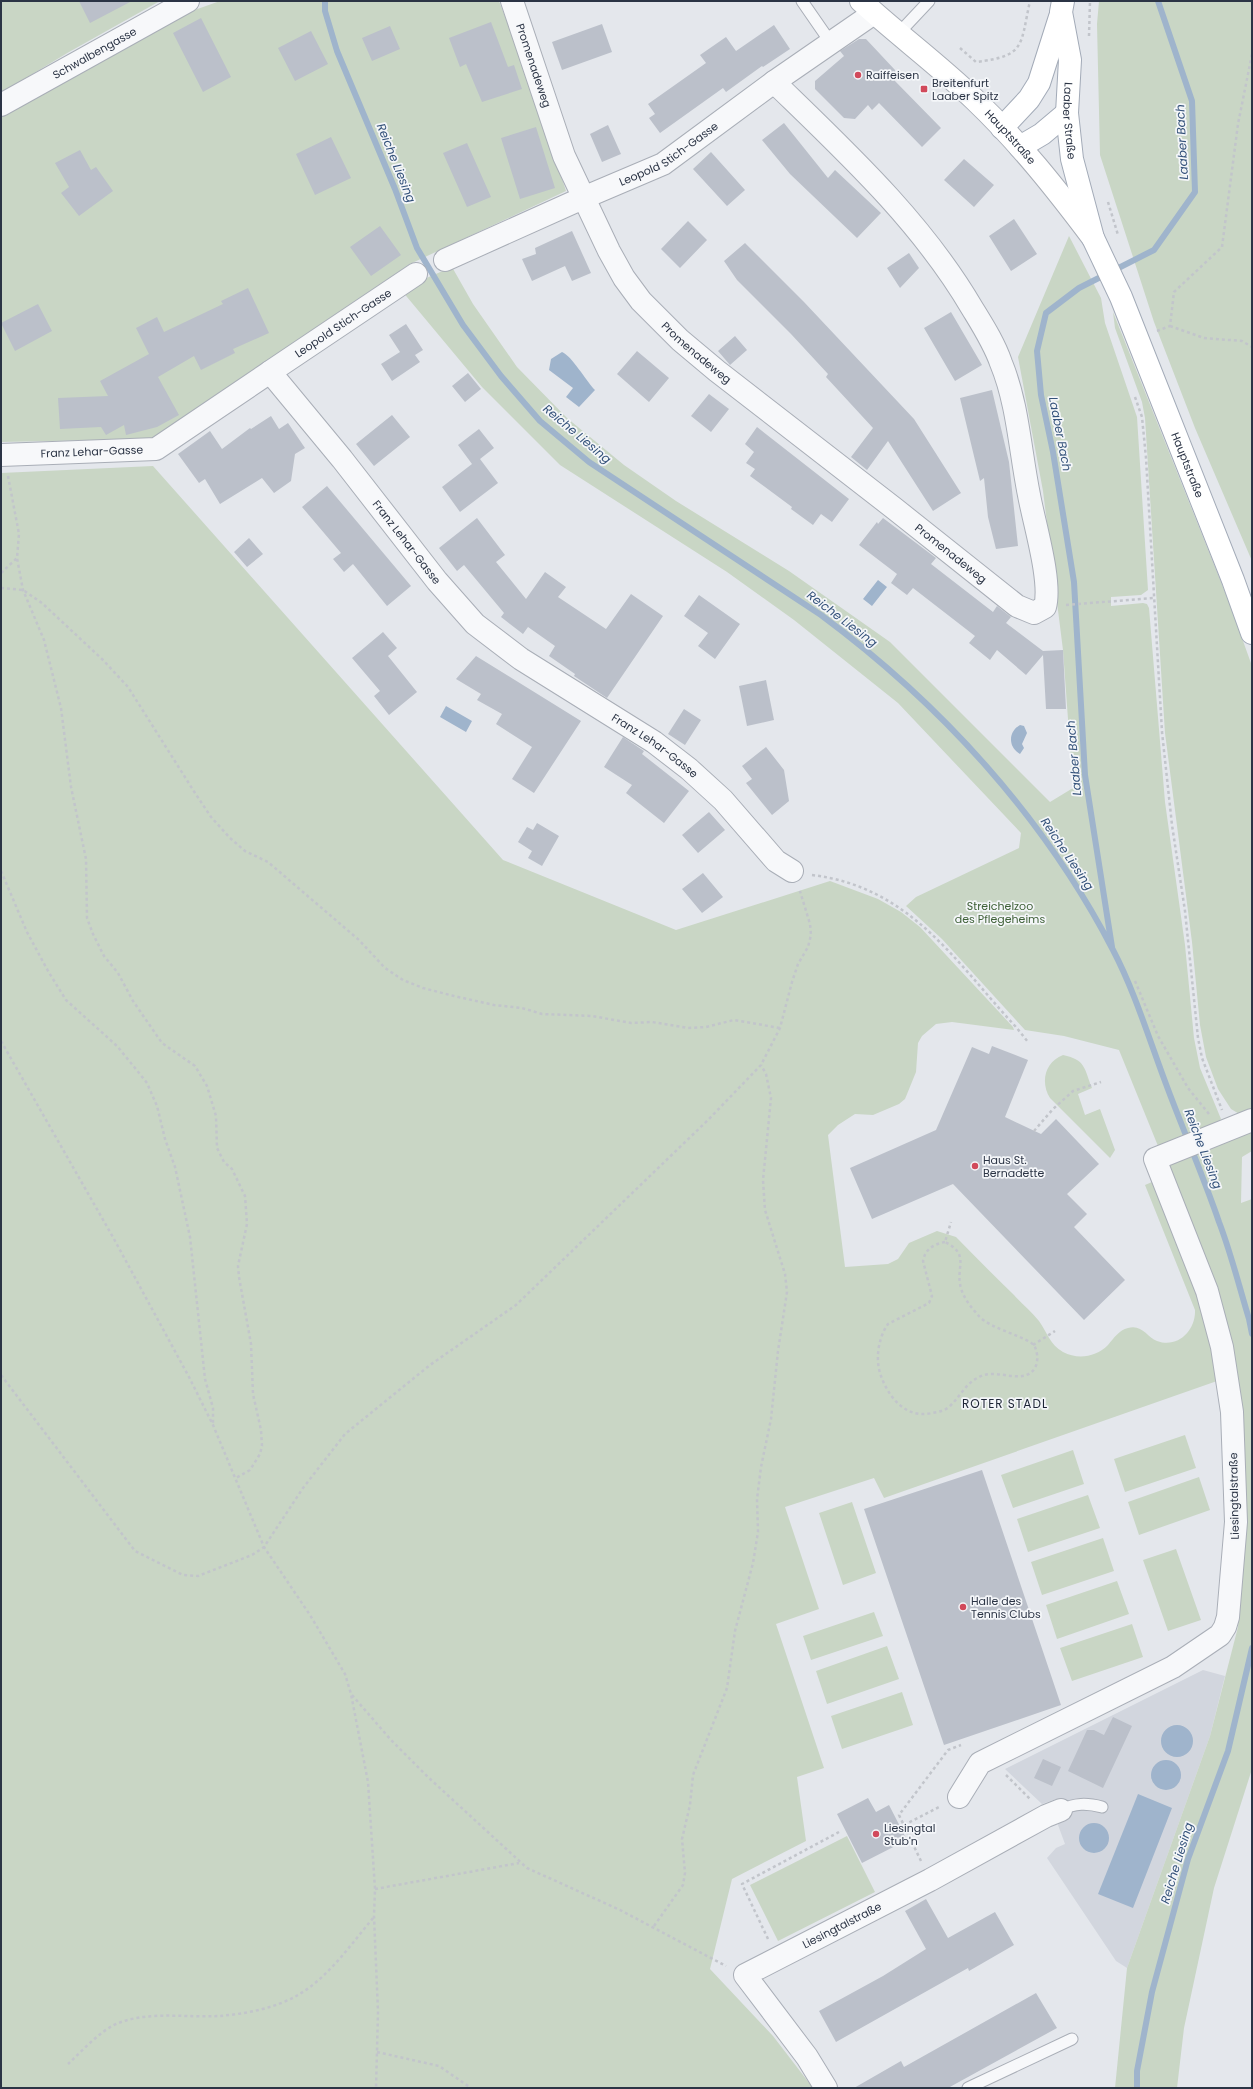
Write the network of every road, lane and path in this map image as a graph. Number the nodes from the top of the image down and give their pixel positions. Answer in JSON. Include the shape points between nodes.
{"nodes":[{"id":1,"x":188,"y":1,"type":"edge"},
{"id":2,"x":512,"y":1,"type":"edge"},
{"id":3,"x":802,"y":1,"type":"edge"},
{"id":4,"x":929,"y":1,"type":"edge"},
{"id":5,"x":1030,"y":1,"type":"edge"},
{"id":6,"x":1090,"y":1,"type":"edge"},
{"id":7,"x":867,"y":7,"type":"edge"},
{"id":8,"x":1062,"y":7,"type":"edge"},
{"id":9,"x":898,"y":34,"type":"junction"},
{"id":10,"x":1089,"y":39,"type":"dead end"},
{"id":11,"x":831,"y":43,"type":"junction"},
{"id":12,"x":960,"y":48,"type":"dead end"},
{"id":13,"x":1252,"y":54,"type":"edge"},
{"id":14,"x":774,"y":82,"type":"junction"},
{"id":15,"x":1,"y":105,"type":"edge"},
{"id":16,"x":1067,"y":114,"type":"junction"},
{"id":17,"x":1002,"y":128,"type":"junction"},
{"id":18,"x":1020,"y":147,"type":"junction"},
{"id":19,"x":1106,"y":196,"type":"dead end"},
{"id":20,"x":583,"y":198,"type":"junction"},
{"id":21,"x":1116,"y":230,"type":"dead end"},
{"id":22,"x":1094,"y":240,"type":"junction"},
{"id":23,"x":445,"y":260,"type":"dead end"},
{"id":24,"x":416,"y":274,"type":"dead end"},
{"id":25,"x":1170,"y":326,"type":"junction"},
{"id":26,"x":1153,"y":333,"type":"dead end"},
{"id":27,"x":1252,"y":347,"type":"edge"},
{"id":28,"x":270,"y":372,"type":"junction"},
{"id":29,"x":1135,"y":395,"type":"dead end"},
{"id":30,"x":3,"y":455,"type":"edge"},
{"id":31,"x":17,"y":558,"type":"junction"},
{"id":32,"x":1,"y":573,"type":"edge"},
{"id":33,"x":1,"y":588,"type":"edge"},
{"id":34,"x":23,"y":590,"type":"junction"},
{"id":35,"x":1153,"y":598,"type":"junction"},
{"id":36,"x":1068,"y":605,"type":"dead end"},
{"id":37,"x":1252,"y":633,"type":"edge"},
{"id":38,"x":1,"y":871,"type":"edge"},
{"id":39,"x":792,"y":871,"type":"junction"},
{"id":40,"x":1135,"y":981,"type":"dead end"},
{"id":41,"x":780,"y":1028,"type":"junction"},
{"id":42,"x":1,"y":1041,"type":"edge"},
{"id":43,"x":1028,"y":1042,"type":"dead end"},
{"id":44,"x":761,"y":1065,"type":"junction"},
{"id":45,"x":1101,"y":1082,"type":"dead end"},
{"id":46,"x":1252,"y":1120,"type":"edge"},
{"id":47,"x":1034,"y":1131,"type":"dead end"},
{"id":48,"x":1225,"y":1131,"type":"junction"},
{"id":49,"x":951,"y":1222,"type":"dead end"},
{"id":50,"x":945,"y":1242,"type":"junction"},
{"id":51,"x":1055,"y":1331,"type":"dead end"},
{"id":52,"x":1033,"y":1345,"type":"junction"},
{"id":53,"x":1,"y":1375,"type":"edge"},
{"id":54,"x":213,"y":1425,"type":"junction"},
{"id":55,"x":236,"y":1478,"type":"junction"},
{"id":56,"x":264,"y":1547,"type":"junction"},
{"id":57,"x":351,"y":1694,"type":"junction"},
{"id":58,"x":961,"y":1745,"type":"dead end"},
{"id":59,"x":989,"y":1757,"type":"junction"},
{"id":60,"x":959,"y":1797,"type":"joint"},
{"id":61,"x":1102,"y":1807,"type":"dead end"},
{"id":62,"x":1054,"y":1813,"type":"junction"},
{"id":63,"x":904,"y":1825,"type":"junction"},
{"id":64,"x":839,"y":1832,"type":"dead end"},
{"id":65,"x":520,"y":1863,"type":"junction"},
{"id":66,"x":930,"y":1880,"type":"junction"},
{"id":67,"x":375,"y":1889,"type":"junction"},
{"id":68,"x":374,"y":1916,"type":"junction"},
{"id":69,"x":654,"y":1926,"type":"junction"},
{"id":70,"x":777,"y":1960,"type":"junction"},
{"id":71,"x":745,"y":1975,"type":"junction"},
{"id":72,"x":1072,"y":2039,"type":"dead end"},
{"id":73,"x":377,"y":2052,"type":"junction"},
{"id":74,"x":68,"y":2064,"type":"dead end"},
{"id":75,"x":376,"y":2088,"type":"edge"},
{"id":76,"x":471,"y":2088,"type":"edge"},
{"id":77,"x":826,"y":2088,"type":"edge"},
{"id":78,"x":968,"y":2088,"type":"edge"}],
"edges":[{"from":1,"to":15,"type":"street","name":"Schwalbengasse"},
{"from":2,"to":20,"type":"street","name":"Promenadeweg","via":[[564,156]]},
{"from":3,"to":11,"type":"lane"},
{"from":4,"to":9,"type":"lane"},
{"from":5,"to":12,"type":"path","via":[[1022,40],[1011,54],[976,62]]},
{"from":6,"to":10,"type":"path"},
{"from":7,"to":9,"type":"main road","name":"Hauptstraße"},
{"from":7,"to":11,"type":"street","name":"Leopold Stich-Gasse"},
{"from":8,"to":16,"type":"main road","name":"Laaber Straße","via":[[1070,60]]},
{"from":8,"to":17,"type":"main road","via":[[1039,83],[1029,99]]},
{"from":9,"to":17,"type":"main road","name":"Hauptstraße","via":[[949,77]]},
{"from":11,"to":14,"type":"street","name":"Leopold Stich-Gasse"},
{"from":13,"to":25,"type":"path","via":[[1238,124],[1222,246],[1174,292]]},
{"from":14,"to":20,"type":"street","name":"Leopold Stich-Gasse","via":[[663,164]]},
{"from":14,"to":20,"type":"street","name":"Promenadeweg","via":[[874,180],[926,240],[963,292],[987,332],[1001,363],[1012,400],[1043,566],[1048,598],[1045,607],[1034,612],[1017,606],[716,371],[680,340],[641,301],[624,278]]},
{"from":16,"to":18,"type":"main road","via":[[1042,134]]},
{"from":16,"to":22,"type":"main road","name":"Laaber Straße","via":[[1072,159]]},
{"from":17,"to":18,"type":"main road","name":"Hauptstraße"},
{"from":18,"to":22,"type":"main road","name":"Hauptstraße","via":[[1068,204]]},
{"from":19,"to":21,"type":"path"},
{"from":20,"to":23,"type":"street","name":"Leopold Stich-Gasse"},
{"from":22,"to":37,"type":"main road","name":"Hauptstraße","via":[[1121,296]]},
{"from":24,"to":28,"type":"street","name":"Leopold Stich-Gasse"},
{"from":25,"to":26,"type":"path"},
{"from":25,"to":27,"type":"path","via":[[1204,338],[1242,341]]},
{"from":28,"to":30,"type":"street","name":"Franz Lehar-Gasse","via":[[156,449]]},
{"from":28,"to":39,"type":"street","name":"Franz Lehar-Gasse","via":[[342,459],[441,587],[476,624],[521,659],[654,742],[689,769],[723,800],[776,861]]},
{"from":29,"to":35,"type":"path","via":[[1142,416],[1146,458]]},
{"from":30,"to":31,"type":"path","via":[[19,534]]},
{"from":31,"to":32,"type":"path"},
{"from":31,"to":34,"type":"path"},
{"from":33,"to":34,"type":"path"},
{"from":34,"to":41,"type":"path","via":[[42,603],[128,687],[211,817],[230,838],[268,862],[359,940],[385,968],[403,980],[454,996],[542,1014],[592,1016],[631,1023],[652,1022],[688,1028],[706,1027],[734,1020]]},
{"from":34,"to":55,"type":"path","via":[[44,640],[60,708],[71,787],[86,859],[86,906],[92,934],[104,956],[124,982],[133,1001],[162,1042],[195,1066],[202,1076],[216,1116],[217,1148],[246,1196],[246,1224],[238,1266],[251,1344],[253,1394],[262,1446],[250,1470]]},
{"from":35,"to":36,"type":"path"},
{"from":35,"to":48,"type":"path","via":[[1162,732],[1172,825],[1185,910],[1198,1038]]},
{"from":38,"to":54,"type":"path","via":[[27,932],[66,1000],[117,1046],[136,1068],[147,1083],[157,1106],[175,1167],[190,1237],[205,1379],[213,1408]]},
{"from":39,"to":41,"type":"path","via":[[806,908],[811,935],[792,982]]},
{"from":39,"to":43,"type":"path","via":[[832,877],[881,895],[905,911],[937,939]]},
{"from":40,"to":48,"type":"path","via":[[1158,1036],[1188,1088]]},
{"from":41,"to":44,"type":"path"},
{"from":42,"to":54,"type":"path","via":[[114,1239]]},
{"from":44,"to":56,"type":"path","via":[[708,1120],[516,1305],[430,1365],[346,1434],[303,1488]]},
{"from":44,"to":69,"type":"path","via":[[766,1074],[771,1098],[763,1173],[765,1210],[785,1274],[787,1292],[771,1419],[757,1499],[758,1532],[753,1563],[735,1631],[727,1688],[693,1776],[690,1805],[682,1839],[685,1873],[683,1885]]},
{"from":45,"to":47,"type":"path","via":[[1073,1090]]},
{"from":46,"to":48,"type":"street","name":"Liesingtalstraße"},
{"from":48,"to":59,"type":"street","name":"Liesingtalstraße","via":[[1155,1159],[1207,1291],[1222,1347],[1232,1412],[1236,1522],[1225,1627],[1211,1642],[1173,1667]]},
{"from":49,"to":50,"type":"path"},
{"from":50,"to":52,"type":"path","via":[[958,1253],[962,1263],[961,1290],[972,1309],[998,1330],[1030,1341]]},
{"from":50,"to":52,"type":"path","via":[[930,1248],[924,1255],[923,1261],[932,1296],[929,1303],[892,1320],[885,1327],[878,1357],[881,1376],[893,1400],[918,1414],[942,1411],[949,1407],[967,1384],[978,1377],[993,1373],[1028,1376],[1036,1365],[1037,1358]]},
{"from":51,"to":52,"type":"path"},
{"from":53,"to":56,"type":"path","via":[[135,1551],[183,1576],[198,1576],[252,1555]]},
{"from":54,"to":55,"type":"path"},
{"from":55,"to":56,"type":"path"},
{"from":56,"to":57,"type":"path","via":[[332,1652],[345,1674]]},
{"from":57,"to":65,"type":"path","via":[[429,1778]]},
{"from":57,"to":67,"type":"path","via":[[368,1782]]},
{"from":58,"to":63,"type":"path","via":[[948,1750],[899,1815]]},
{"from":59,"to":60,"type":"street","name":"Liesingtalstraße","via":[[980,1763]]},
{"from":59,"to":62,"type":"path"},
{"from":60,"to":63,"type":"path"},
{"from":61,"to":62,"type":"lane","via":[[1089,1803],[1077,1804]]},
{"from":62,"to":66,"type":"street","name":"Liesingtalstraße"},
{"from":63,"to":66,"type":"path"},
{"from":64,"to":70,"type":"path","via":[[742,1884]]},
{"from":65,"to":67,"type":"path"},
{"from":65,"to":69,"type":"path","via":[[540,1875],[570,1886]]},
{"from":66,"to":70,"type":"street","name":"Liesingtalstraße"},
{"from":67,"to":68,"type":"path"},
{"from":68,"to":73,"type":"path"},
{"from":68,"to":74,"type":"path","via":[[321,1978],[298,1995],[252,2011],[220,2016],[164,2016],[128,2020],[103,2032]]},
{"from":69,"to":71,"type":"path"},
{"from":70,"to":71,"type":"street","name":"Liesingtalstraße"},
{"from":71,"to":77,"type":"street","via":[[807,2056]]},
{"from":72,"to":78,"type":"lane"},
{"from":73,"to":75,"type":"path"},
{"from":73,"to":76,"type":"path","via":[[439,2066]]}]}
